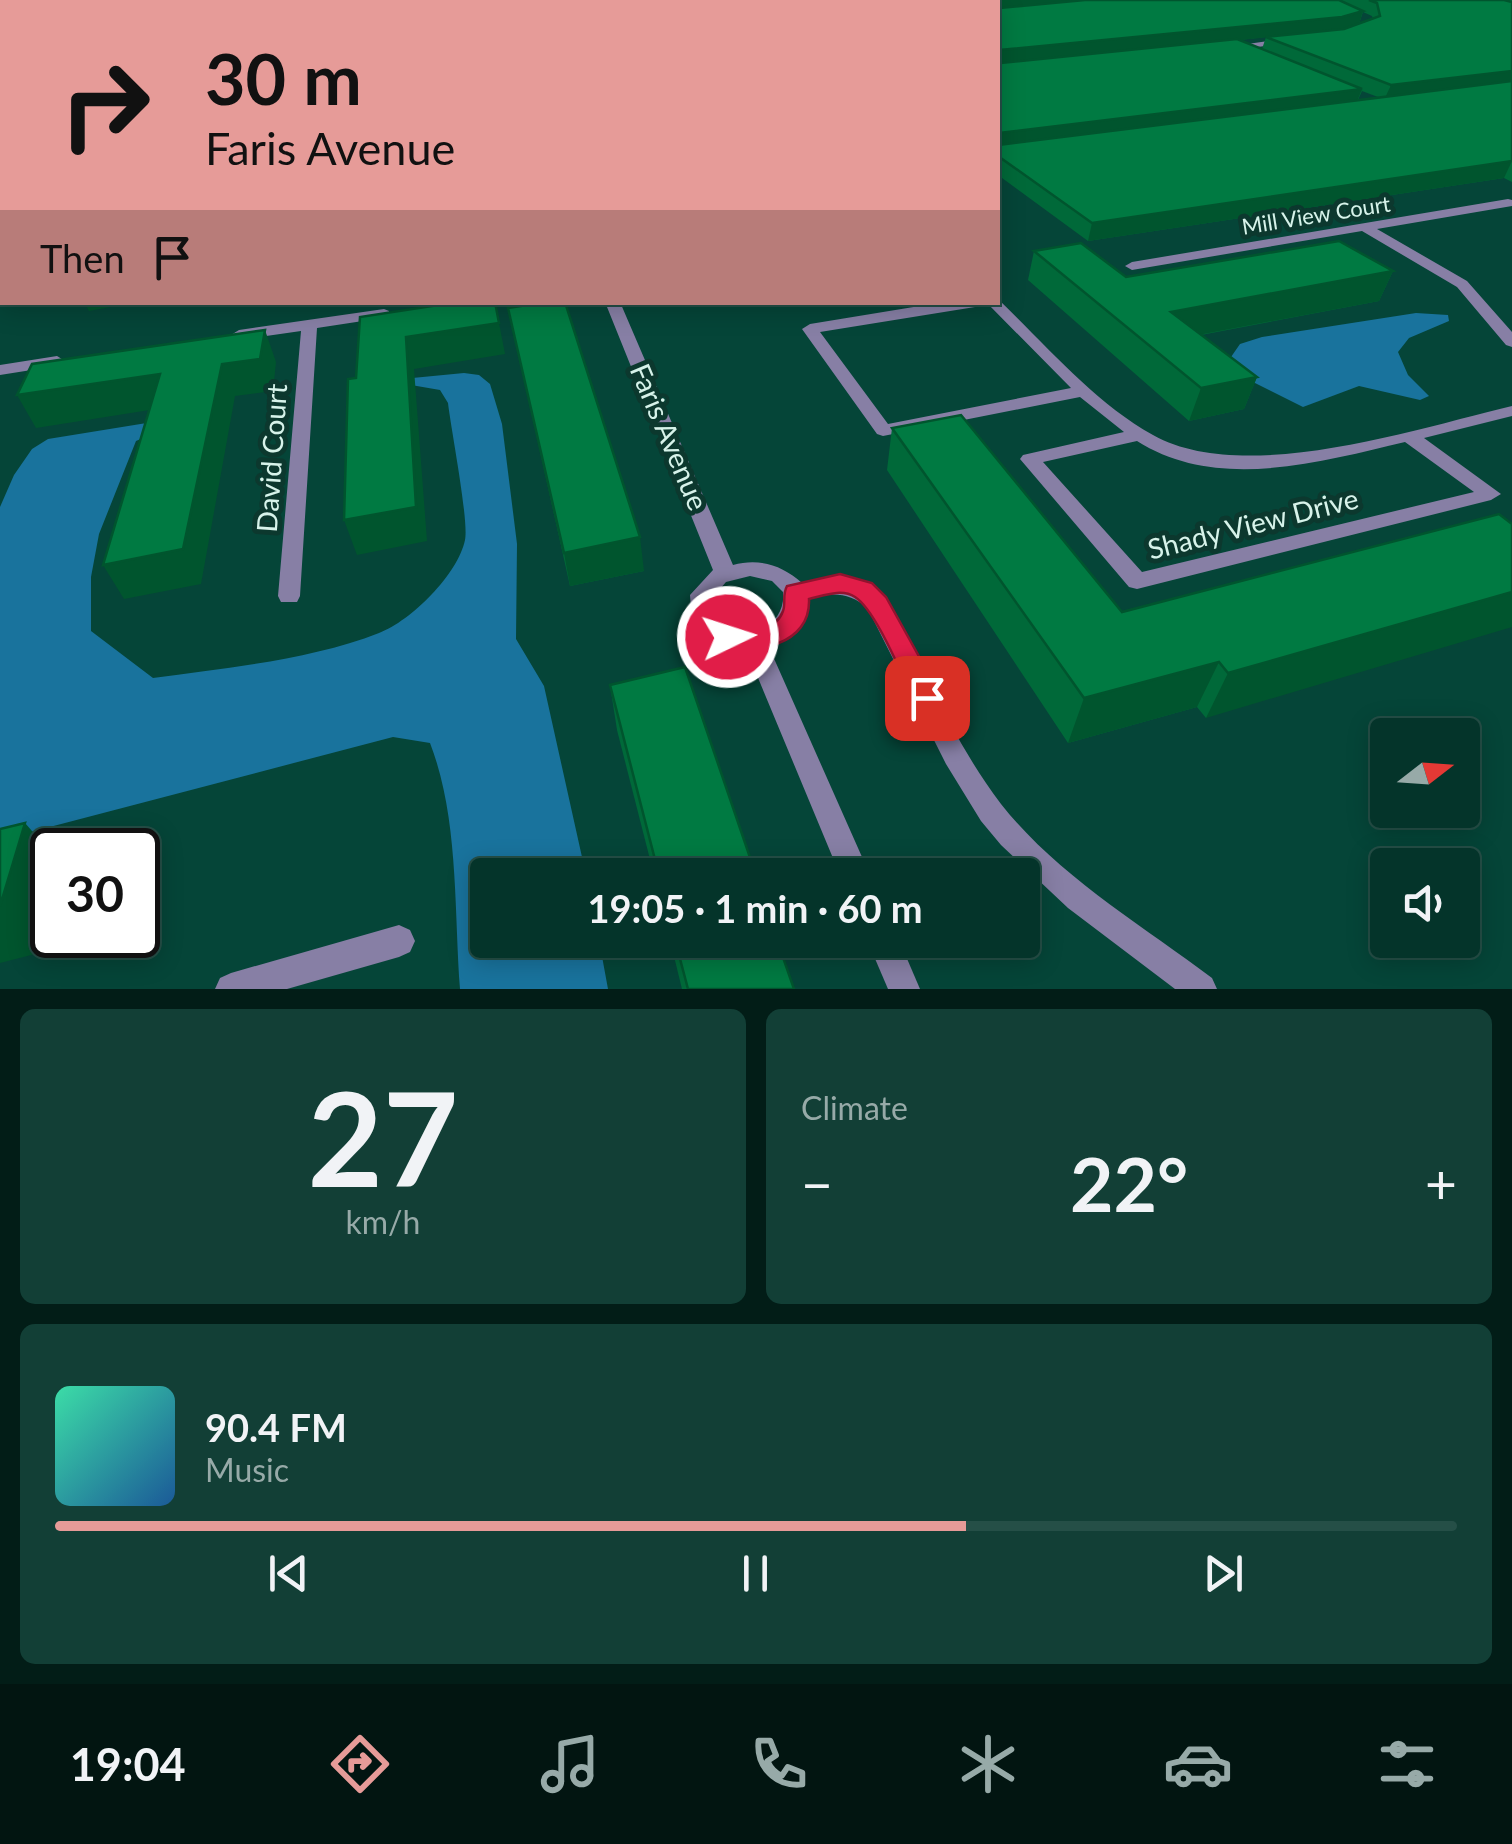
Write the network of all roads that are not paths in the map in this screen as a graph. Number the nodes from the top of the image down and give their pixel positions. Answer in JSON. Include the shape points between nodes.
{"nodes":[{"id":1,"x":1304,"y":39,"type":"edge"},
{"id":2,"x":1233,"y":46,"type":"junction"},
{"id":3,"x":1214,"y":48,"type":"edge"},
{"id":4,"x":1267,"y":60,"type":"edge"},
{"id":5,"x":1508,"y":203,"type":"dead end"},
{"id":6,"x":1364,"y":227,"type":"junction"},
{"id":7,"x":1132,"y":266,"type":"dead end"},
{"id":8,"x":613,"y":305,"type":"edge"},
{"id":9,"x":958,"y":305,"type":"edge"},
{"id":10,"x":996,"y":305,"type":"edge"},
{"id":11,"x":404,"y":311,"type":"edge"},
{"id":12,"x":309,"y":325,"type":"junction"},
{"id":13,"x":212,"y":339,"type":"edge"},
{"id":14,"x":1512,"y":342,"type":"edge"},
{"id":15,"x":77,"y":358,"type":"edge"},
{"id":16,"x":0,"y":370,"type":"edge"},
{"id":17,"x":1084,"y":391,"type":"junction"},
{"id":18,"x":1512,"y":411,"type":"edge"},
{"id":19,"x":1137,"y":435,"type":"junction"},
{"id":20,"x":1408,"y":436,"type":"junction"},
{"id":21,"x":726,"y":572,"type":"junction"},
{"id":22,"x":796,"y":592,"type":"junction"},
{"id":23,"x":289,"y":596,"type":"dead end"},
{"id":24,"x":754,"y":640,"type":"junction"},
{"id":25,"x":848,"y":858,"type":"edge"},
{"id":26,"x":399,"y":941,"type":"dead end"},
{"id":27,"x":891,"y":958,"type":"edge"},
{"id":28,"x":231,"y":989,"type":"edge"},
{"id":29,"x":904,"y":989,"type":"edge"},
{"id":30,"x":1201,"y":989,"type":"edge"}],
"edges":[{"from":1,"to":2,"type":"street"},
{"from":2,"to":3,"type":"street"},
{"from":2,"to":4,"type":"street"},
{"from":5,"to":6,"type":"street","name":"Mill View Court"},
{"from":6,"to":7,"type":"street","name":"Mill View Court"},
{"from":6,"to":14,"type":"street","via":[[1448,274]]},
{"from":8,"to":21,"type":"street","name":"Faris Avenue"},
{"from":9,"to":17,"type":"street","via":[[810,329],[883,430]]},
{"from":10,"to":17,"type":"street","name":"Shady View Drive"},
{"from":11,"to":12,"type":"street"},
{"from":12,"to":13,"type":"street"},
{"from":12,"to":23,"type":"street","name":"David Court"},
{"from":15,"to":16,"type":"street"},
{"from":17,"to":19,"type":"street","name":"Shady View Drive"},
{"from":18,"to":20,"type":"street","name":"Shady View Drive"},
{"from":19,"to":20,"type":"street","name":"Shady View Drive","via":[[1190,456],[1266,465]]},
{"from":19,"to":20,"type":"street","name":"Shady View Drive","via":[[1030,459],[1137,581],[1490,494]]},
{"from":21,"to":22,"type":"street","via":[[767,570]]},
{"from":21,"to":24,"type":"street","via":[[704,590],[702,614],[721,634]]},
{"from":22,"to":24,"type":"street","via":[[798,606],[788,626]]},
{"from":22,"to":30,"type":"street","via":[[840,583],[863,590],[877,604],[977,792],[1011,836],[1056,879]]},
{"from":24,"to":25,"type":"street"},
{"from":26,"to":28,"type":"street"},
{"from":27,"to":29,"type":"street"}]}
